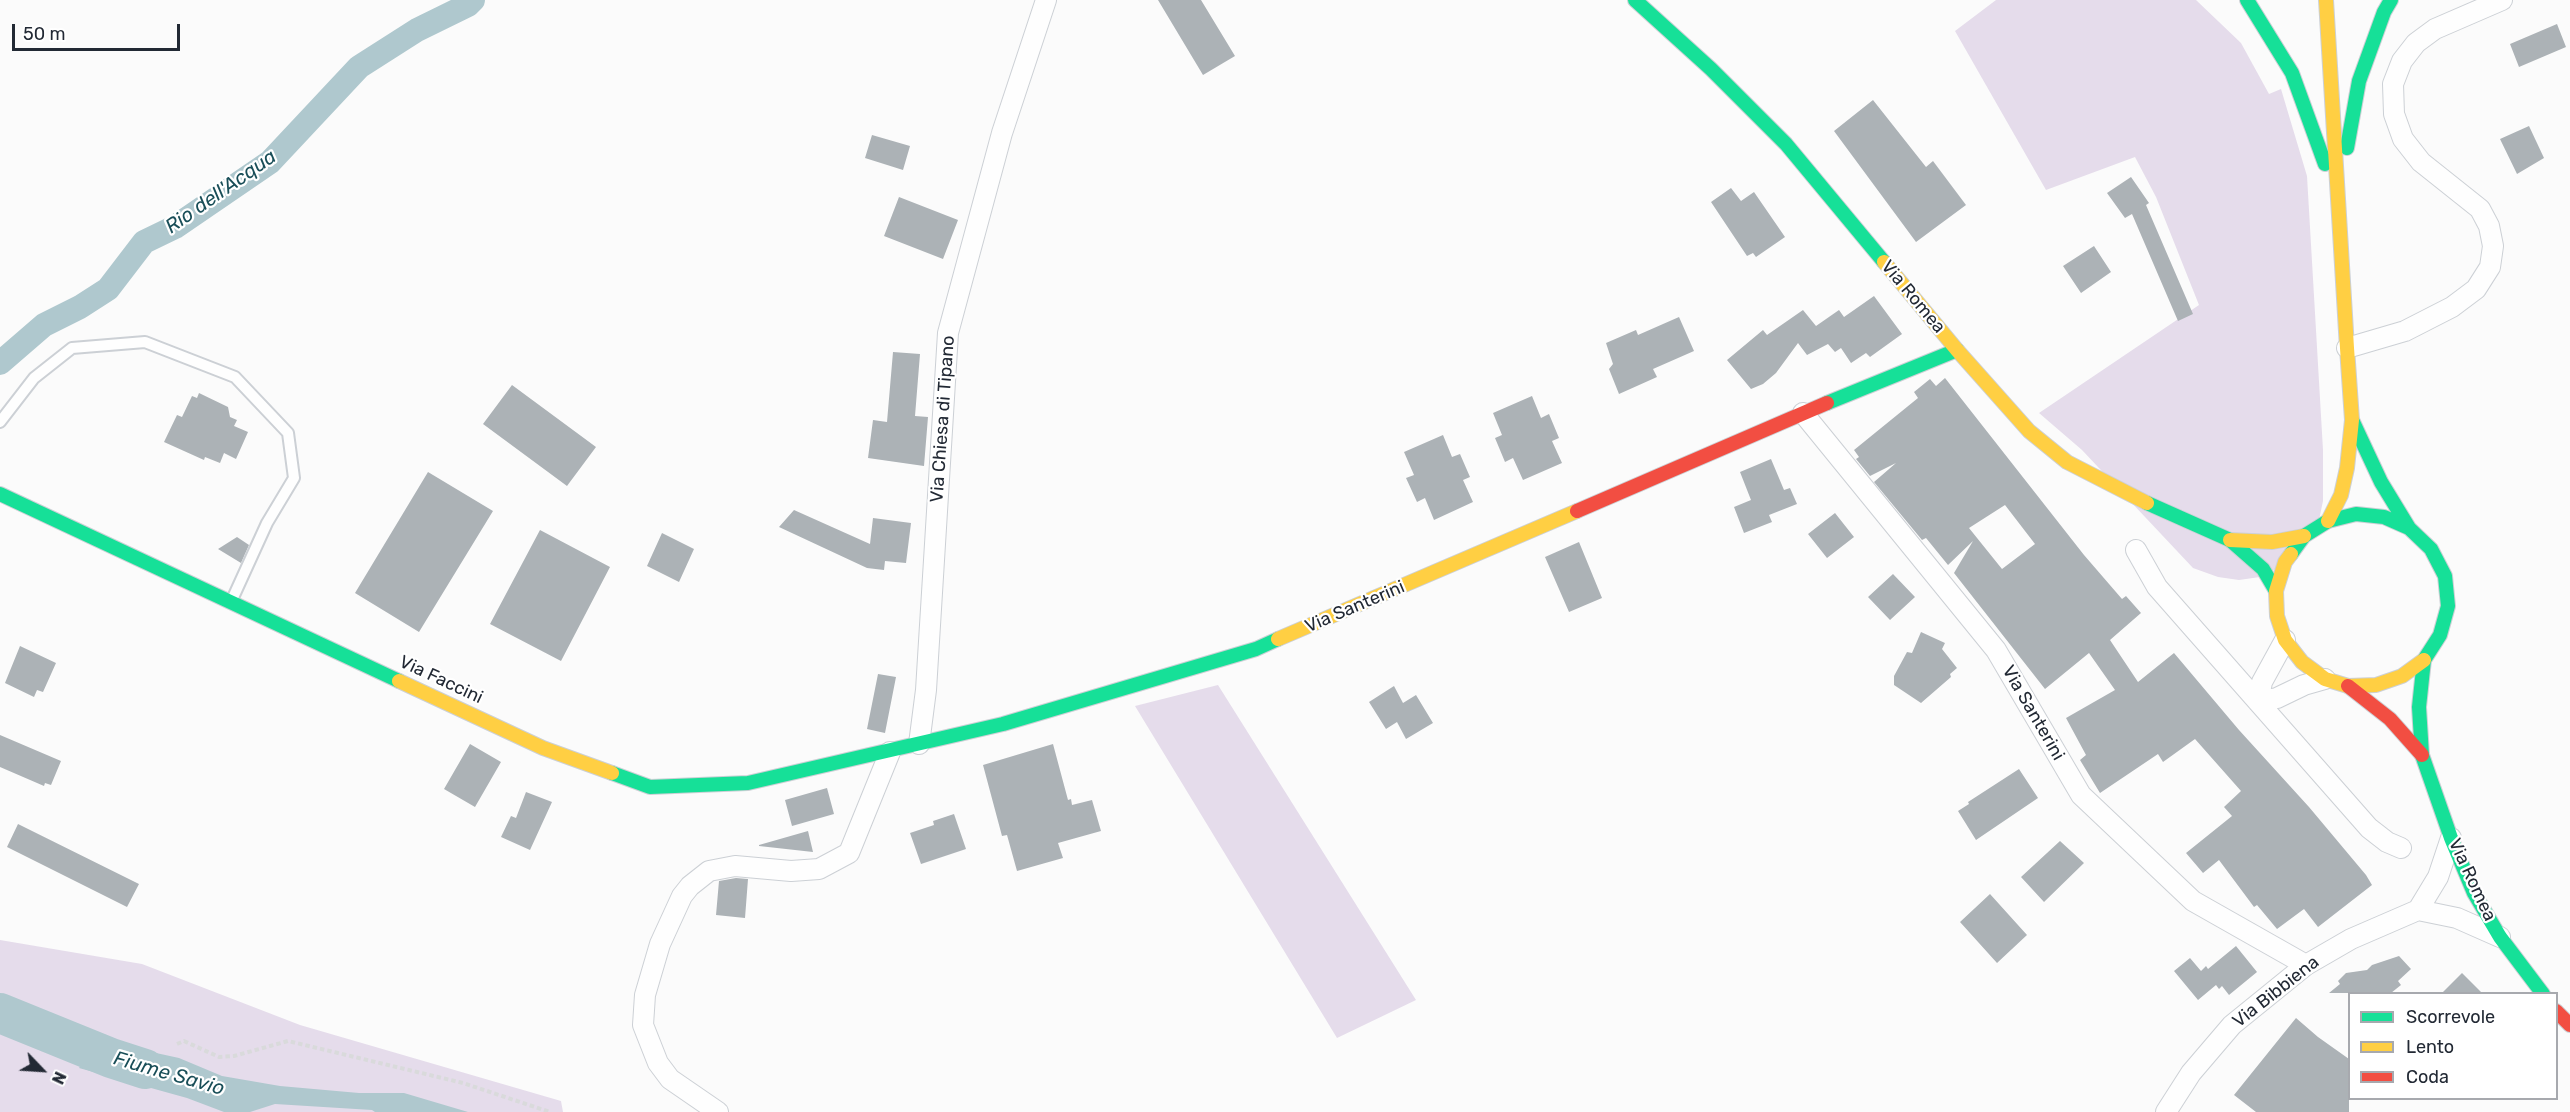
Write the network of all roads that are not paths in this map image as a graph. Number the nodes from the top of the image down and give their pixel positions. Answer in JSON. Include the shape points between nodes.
{"nodes":[{"id":1,"x":1046,"y":0,"type":"edge"},
{"id":2,"x":1635,"y":0,"type":"edge"},
{"id":3,"x":2247,"y":0,"type":"edge"},
{"id":4,"x":2325,"y":0,"type":"edge"},
{"id":5,"x":2391,"y":0,"type":"edge"},
{"id":6,"x":2502,"y":0,"type":"edge"},
{"id":7,"x":2338,"y":200,"type":"junction"},
{"id":8,"x":2347,"y":348,"type":"junction"},
{"id":9,"x":1957,"y":350,"type":"junction"},
{"id":10,"x":1803,"y":412,"type":"junction"},
{"id":11,"x":2352,"y":420,"type":"junction"},
{"id":12,"x":0,"y":423,"type":"edge"},
{"id":13,"x":0,"y":494,"type":"edge"},
{"id":14,"x":2328,"y":521,"type":"junction"},
{"id":15,"x":2409,"y":528,"type":"junction"},
{"id":16,"x":2304,"y":536,"type":"junction"},
{"id":17,"x":2230,"y":540,"type":"junction"},
{"id":18,"x":2136,"y":550,"type":"dead end"},
{"id":19,"x":2276,"y":591,"type":"junction"},
{"id":20,"x":231,"y":602,"type":"junction"},
{"id":21,"x":2285,"y":640,"type":"junction"},
{"id":22,"x":2424,"y":660,"type":"junction"},
{"id":23,"x":2325,"y":679,"type":"junction"},
{"id":24,"x":2348,"y":686,"type":"junction"},
{"id":25,"x":2258,"y":702,"type":"junction"},
{"id":26,"x":919,"y":744,"type":"junction"},
{"id":27,"x":890,"y":752,"type":"junction"},
{"id":28,"x":2422,"y":755,"type":"junction"},
{"id":29,"x":2451,"y":838,"type":"junction"},
{"id":30,"x":2401,"y":848,"type":"dead end"},
{"id":31,"x":2418,"y":910,"type":"junction"},
{"id":32,"x":2500,"y":937,"type":"junction"},
{"id":33,"x":2306,"y":965,"type":"junction"},
{"id":34,"x":2542,"y":992,"type":"edge"},
{"id":35,"x":2558,"y":1013,"type":"edge"},
{"id":36,"x":2570,"y":1025,"type":"edge"},
{"id":37,"x":718,"y":1112,"type":"edge"},
{"id":38,"x":2166,"y":1112,"type":"edge"}],
"edges":[{"from":1,"to":26,"type":"street","name":"Via Chiesa di Tipano","via":[[1002,133],[948,333],[926,690]]},
{"from":2,"to":9,"type":"main road","name":"Via Romea","via":[[1786,144]]},
{"from":3,"to":7,"type":"main road","via":[[2292,73]]},
{"from":4,"to":7,"type":"main road"},
{"from":5,"to":7,"type":"main road","via":[[2359,81]]},
{"from":6,"to":8,"type":"street","via":[[2435,29],[2416,43],[2402,61],[2394,84],[2394,114],[2403,139],[2421,162],[2480,208],[2493,246],[2490,267],[2476,289],[2452,307],[2405,331]]},
{"from":7,"to":8,"type":"main road"},
{"from":8,"to":11,"type":"main road"},
{"from":9,"to":10,"type":"main road","name":"Via Santerini"},
{"from":9,"to":17,"type":"main road","name":"Via Romea","via":[[2029,431],[2067,462]]},
{"from":10,"to":26,"type":"main road","name":"Via Santerini","via":[[1256,649],[1003,724]]},
{"from":10,"to":33,"type":"street","name":"Via Santerini","via":[[1996,650],[2081,795],[2193,901]]},
{"from":11,"to":14,"type":"main road","via":[[2342,495]]},
{"from":11,"to":15,"type":"main road","via":[[2380,482]]},
{"from":12,"to":20,"type":"lane","via":[[34,378],[72,348],[145,342],[235,377],[288,432],[294,478],[267,523]]},
{"from":13,"to":20,"type":"main road","name":"Via Faccini"},
{"from":14,"to":15,"type":"main road","name":"Via Romea","via":[[2355,514],[2384,517]]},
{"from":14,"to":16,"type":"main road","name":"Via Romea"},
{"from":15,"to":22,"type":"main road","name":"Via Romea","via":[[2431,549],[2445,576],[2448,606],[2440,635]]},
{"from":16,"to":17,"type":"main road","name":"Via Romea","via":[[2272,542]]},
{"from":16,"to":19,"type":"main road","name":"Via Romea","via":[[2285,562]]},
{"from":17,"to":19,"type":"main road","name":"Via Romea","via":[[2263,569]]},
{"from":18,"to":25,"type":"street","via":[[2157,587]]},
{"from":19,"to":21,"type":"main road","name":"Via Romea","via":[[2277,616]]},
{"from":20,"to":27,"type":"main road","name":"Via Faccini","via":[[543,748],[650,787],[748,783]]},
{"from":21,"to":23,"type":"main road","name":"Via Romea","via":[[2302,662]]},
{"from":21,"to":25,"type":"street","via":[[2262,682]]},
{"from":22,"to":24,"type":"main road","name":"Via Romea","via":[[2402,676],[2376,685]]},
{"from":22,"to":28,"type":"main road","name":"Via Romea","via":[[2419,707]]},
{"from":23,"to":24,"type":"main road","name":"Via Romea"},
{"from":23,"to":25,"type":"street"},
{"from":24,"to":28,"type":"main road","name":"Via Romea","via":[[2390,719]]},
{"from":25,"to":30,"type":"street","via":[[2369,828]]},
{"from":26,"to":27,"type":"main road","name":"Via Santerini"},
{"from":27,"to":37,"type":"street","via":[[849,853],[819,869],[735,866],[709,871],[682,896],[660,944],[645,995],[643,1025],[658,1063],[670,1079]]},
{"from":28,"to":29,"type":"main road","name":"Via Romea"},
{"from":29,"to":31,"type":"street","via":[[2438,877]]},
{"from":29,"to":32,"type":"main road","name":"Via Romea"},
{"from":31,"to":32,"type":"street","via":[[2457,918]]},
{"from":31,"to":33,"type":"street","name":"Via Bibbiena","via":[[2351,939]]},
{"from":32,"to":34,"type":"main road","name":"Via Romea"},
{"from":33,"to":38,"type":"street","name":"Via Bibbiena","via":[[2232,1025],[2191,1073]]},
{"from":35,"to":36,"type":"main road"}]}
